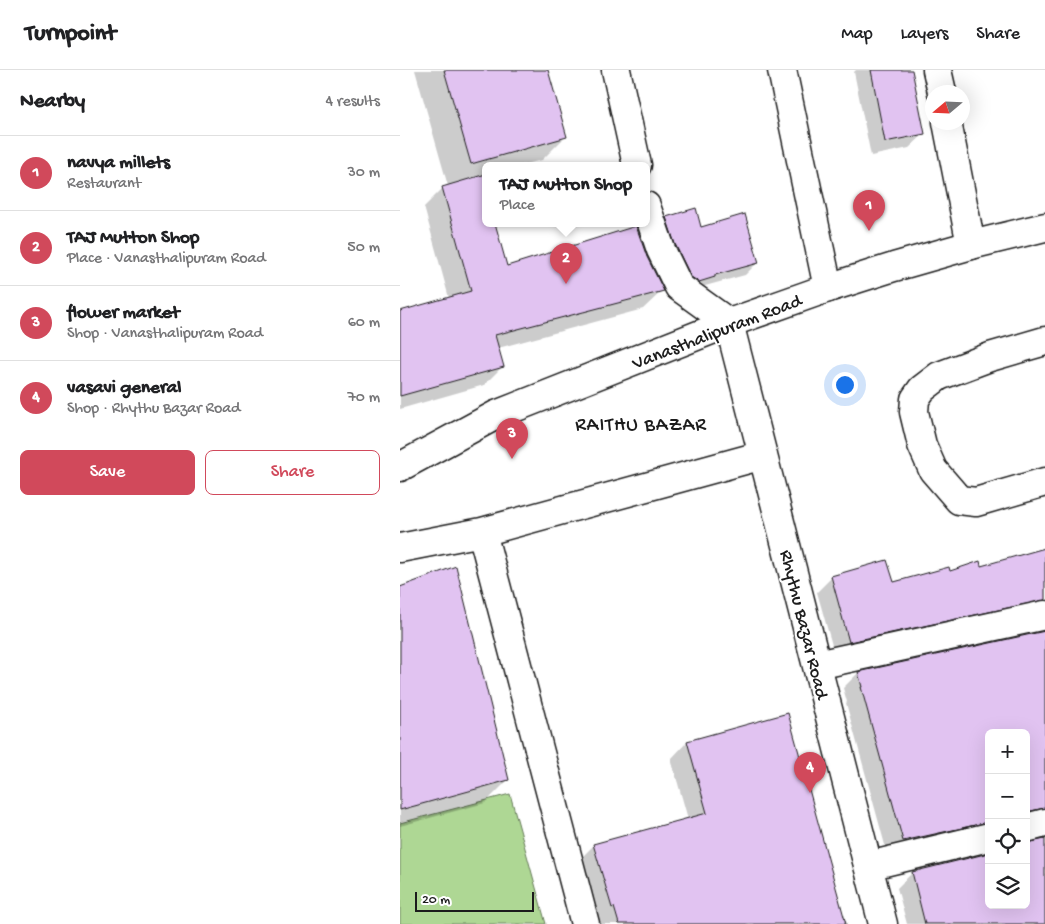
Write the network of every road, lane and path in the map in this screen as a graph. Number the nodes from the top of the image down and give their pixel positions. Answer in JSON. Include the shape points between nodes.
{"nodes":[{"id":1,"x":616,"y":70,"type":"edge"},
{"id":2,"x":782,"y":70,"type":"edge"},
{"id":3,"x":937,"y":70,"type":"edge"},
{"id":4,"x":940,"y":85,"type":"edge"},
{"id":5,"x":949,"y":130,"type":"edge"},
{"id":6,"x":636,"y":162,"type":"edge"},
{"id":7,"x":650,"y":218,"type":"edge"},
{"id":8,"x":1045,"y":227,"type":"edge"},
{"id":9,"x":971,"y":245,"type":"junction"},
{"id":10,"x":828,"y":288,"type":"junction"},
{"id":11,"x":729,"y":323,"type":"junction"},
{"id":12,"x":1045,"y":341,"type":"edge"},
{"id":13,"x":762,"y":455,"type":"junction"},
{"id":14,"x":400,"y":468,"type":"edge"},
{"id":15,"x":1045,"y":482,"type":"edge"},
{"id":16,"x":482,"y":532,"type":"junction"},
{"id":17,"x":400,"y":548,"type":"edge"},
{"id":18,"x":1045,"y":615,"type":"edge"},
{"id":19,"x":817,"y":665,"type":"junction"},
{"id":20,"x":1045,"y":823,"type":"edge"},
{"id":21,"x":1030,"y":827,"type":"edge"},
{"id":22,"x":985,"y":838,"type":"edge"},
{"id":23,"x":868,"y":866,"type":"junction"},
{"id":24,"x":585,"y":924,"type":"edge"},
{"id":25,"x":883,"y":924,"type":"edge"}],
"edges":[{"from":1,"to":6,"type":"street"},
{"from":2,"to":10,"type":"street"},
{"from":3,"to":4,"type":"street"},
{"from":5,"to":9,"type":"street"},
{"from":7,"to":11,"type":"street","via":[[679,287]]},
{"from":8,"to":9,"type":"street","name":"Vanasthalipuram Road"},
{"from":9,"to":10,"type":"street","name":"Vanasthalipuram Road"},
{"from":10,"to":11,"type":"street","name":"Vanasthalipuram Road"},
{"from":11,"to":13,"type":"street","name":"Rhythu Bazar Road"},
{"from":11,"to":14,"type":"street","name":"Vanasthalipuram Road","via":[[496,415]]},
{"from":12,"to":15,"type":"street","via":[[939,376],[915,399],[914,412],[922,445],[933,470],[959,500],[976,502]]},
{"from":13,"to":16,"type":"street"},
{"from":13,"to":19,"type":"street","name":"Rhythu Bazar Road"},
{"from":16,"to":17,"type":"street"},
{"from":16,"to":24,"type":"street"},
{"from":18,"to":19,"type":"street"},
{"from":19,"to":23,"type":"street","name":"Rhythu Bazar Road"},
{"from":20,"to":21,"type":"street"},
{"from":22,"to":23,"type":"street"},
{"from":23,"to":25,"type":"street","name":"Rhythu Bazar Road"}]}
